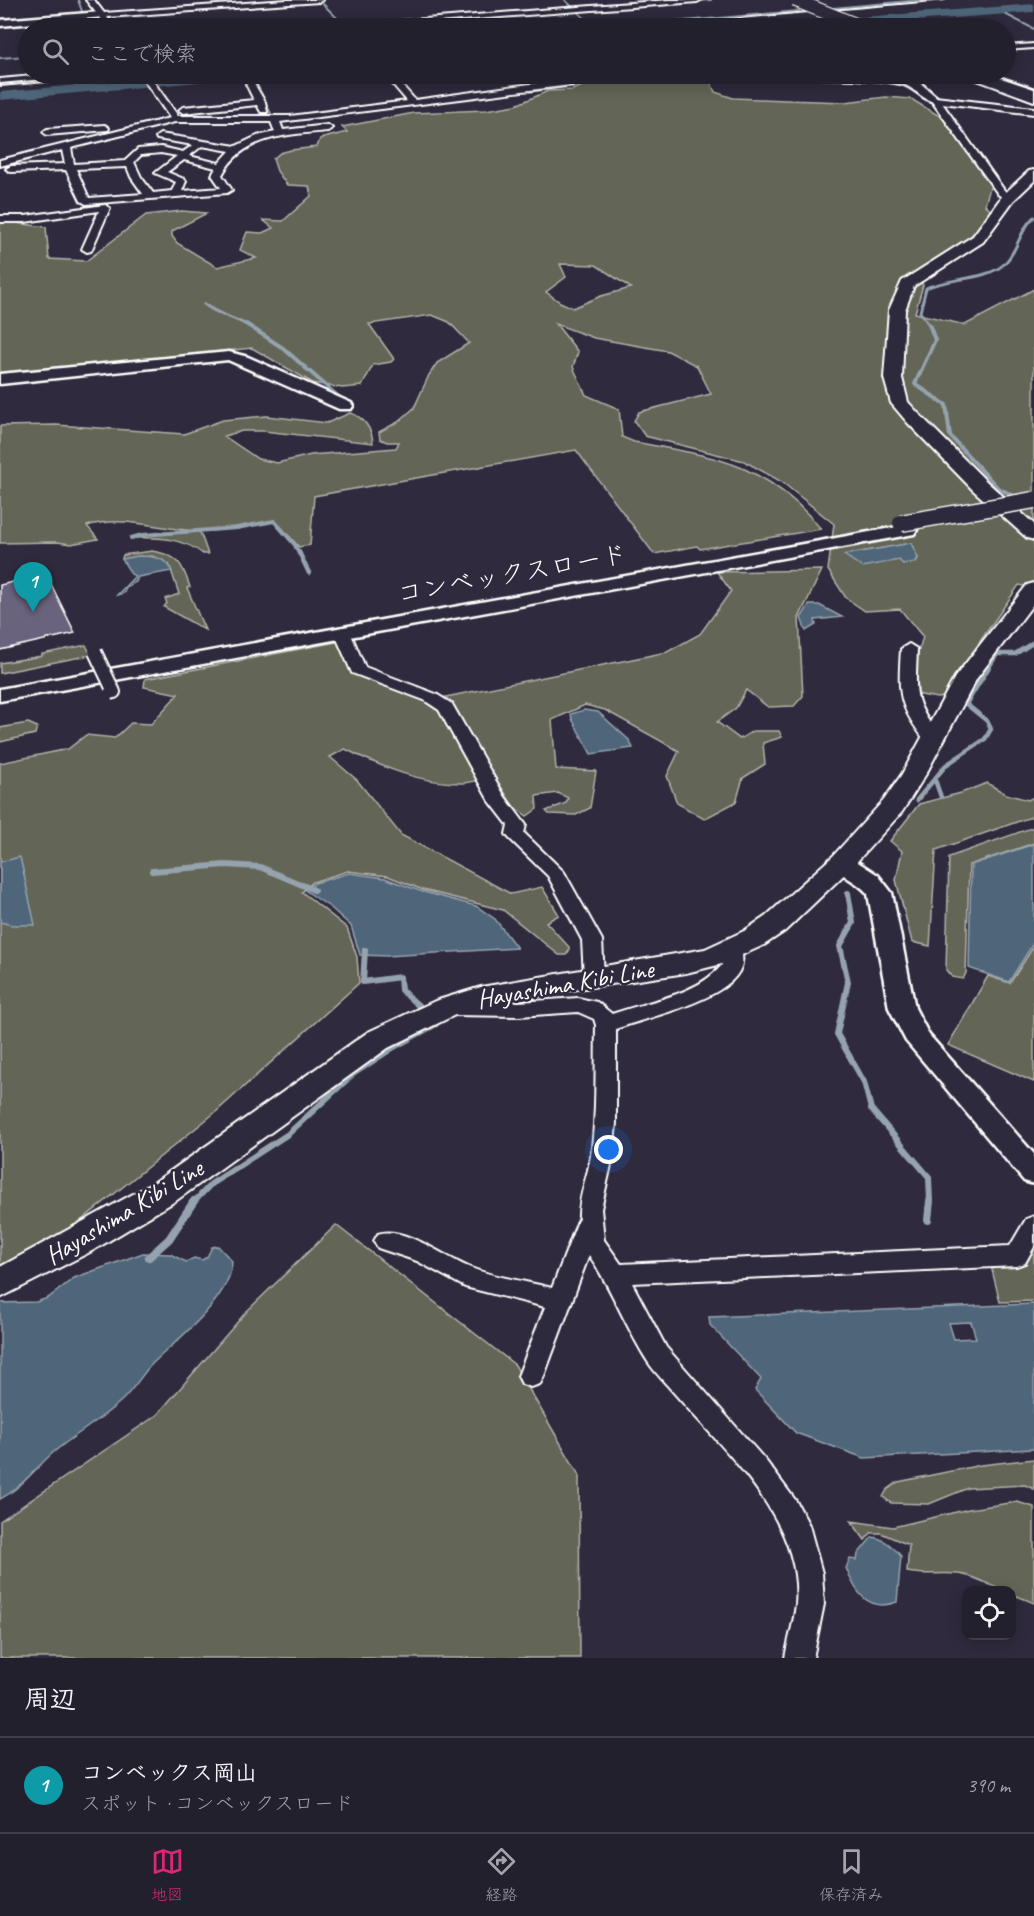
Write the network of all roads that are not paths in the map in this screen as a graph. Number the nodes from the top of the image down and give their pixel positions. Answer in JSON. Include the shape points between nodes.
{"nodes":[{"id":1,"x":90,"y":0,"type":"edge"},
{"id":2,"x":319,"y":0,"type":"edge"},
{"id":3,"x":697,"y":0,"type":"edge"},
{"id":4,"x":785,"y":0,"type":"edge"},
{"id":5,"x":795,"y":0,"type":"edge"},
{"id":6,"x":678,"y":1,"type":"edge"},
{"id":7,"x":101,"y":15,"type":"junction"},
{"id":8,"x":70,"y":18,"type":"edge"},
{"id":9,"x":104,"y":18,"type":"edge"},
{"id":10,"x":467,"y":18,"type":"edge"},
{"id":11,"x":834,"y":18,"type":"edge"},
{"id":12,"x":837,"y":18,"type":"edge"},
{"id":13,"x":18,"y":22,"type":"edge"},
{"id":14,"x":0,"y":23,"type":"edge"},
{"id":15,"x":1034,"y":46,"type":"edge"},
{"id":16,"x":1016,"y":47,"type":"edge"},
{"id":17,"x":18,"y":79,"type":"edge"},
{"id":18,"x":0,"y":81,"type":"edge"},
{"id":19,"x":1016,"y":81,"type":"edge"},
{"id":20,"x":1016,"y":83,"type":"edge"},
{"id":21,"x":151,"y":84,"type":"edge"},
{"id":22,"x":250,"y":84,"type":"dead end"},
{"id":23,"x":397,"y":84,"type":"edge"},
{"id":24,"x":521,"y":84,"type":"edge"},
{"id":25,"x":915,"y":84,"type":"edge"},
{"id":26,"x":994,"y":84,"type":"edge"},
{"id":27,"x":1015,"y":84,"type":"edge"},
{"id":28,"x":1034,"y":89,"type":"edge"},
{"id":29,"x":1034,"y":98,"type":"edge"},
{"id":30,"x":935,"y":100,"type":"junction"},
{"id":31,"x":261,"y":102,"type":"junction"},
{"id":32,"x":412,"y":102,"type":"junction"},
{"id":33,"x":1034,"y":111,"type":"edge"},
{"id":34,"x":172,"y":115,"type":"junction"},
{"id":35,"x":238,"y":119,"type":"junction"},
{"id":36,"x":272,"y":120,"type":"junction"},
{"id":37,"x":328,"y":128,"type":"dead end"},
{"id":38,"x":47,"y":132,"type":"dead end"},
{"id":39,"x":280,"y":133,"type":"junction"},
{"id":40,"x":113,"y":135,"type":"junction"},
{"id":41,"x":160,"y":137,"type":"dead end"},
{"id":42,"x":262,"y":137,"type":"junction"},
{"id":43,"x":201,"y":143,"type":"junction"},
{"id":44,"x":132,"y":146,"type":"junction"},
{"id":45,"x":66,"y":147,"type":"junction"},
{"id":46,"x":236,"y":149,"type":"junction"},
{"id":47,"x":182,"y":156,"type":"junction"},
{"id":48,"x":0,"y":163,"type":"edge"},
{"id":49,"x":131,"y":164,"type":"junction"},
{"id":50,"x":69,"y":166,"type":"junction"},
{"id":51,"x":221,"y":166,"type":"junction"},
{"id":52,"x":0,"y":170,"type":"edge"},
{"id":53,"x":1034,"y":174,"type":"edge"},
{"id":54,"x":176,"y":194,"type":"junction"},
{"id":55,"x":150,"y":196,"type":"junction"},
{"id":56,"x":1008,"y":198,"type":"junction"},
{"id":57,"x":88,"y":205,"type":"junction"},
{"id":58,"x":0,"y":219,"type":"edge"},
{"id":59,"x":87,"y":249,"type":"dead end"},
{"id":60,"x":0,"y":380,"type":"edge"},
{"id":61,"x":345,"y":406,"type":"dead end"},
{"id":62,"x":1034,"y":500,"type":"edge"},
{"id":63,"x":1034,"y":507,"type":"edge"},
{"id":64,"x":905,"y":527,"type":"junction"},
{"id":65,"x":1034,"y":534,"type":"edge"},
{"id":66,"x":1034,"y":589,"type":"edge"},
{"id":67,"x":342,"y":632,"type":"junction"},
{"id":68,"x":909,"y":650,"type":"dead end"},
{"id":69,"x":95,"y":652,"type":"dead end"},
{"id":70,"x":0,"y":687,"type":"edge"},
{"id":71,"x":110,"y":693,"type":"dead end"},
{"id":72,"x":0,"y":695,"type":"edge"},
{"id":73,"x":933,"y":739,"type":"junction"},
{"id":74,"x":842,"y":862,"type":"junction"},
{"id":75,"x":731,"y":950,"type":"junction"},
{"id":76,"x":594,"y":977,"type":"junction"},
{"id":77,"x":445,"y":1008,"type":"junction"},
{"id":78,"x":606,"y":1025,"type":"junction"},
{"id":79,"x":1034,"y":1173,"type":"edge"},
{"id":80,"x":590,"y":1218,"type":"junction"},
{"id":81,"x":1034,"y":1226,"type":"edge"},
{"id":82,"x":387,"y":1241,"type":"dead end"},
{"id":83,"x":615,"y":1274,"type":"junction"},
{"id":84,"x":0,"y":1284,"type":"edge"},
{"id":85,"x":560,"y":1300,"type":"junction"},
{"id":86,"x":531,"y":1376,"type":"dead end"},
{"id":87,"x":800,"y":1658,"type":"edge"}],
"edges":[{"from":1,"to":7,"type":"street"},
{"from":2,"to":7,"type":"street"},
{"from":3,"to":6,"type":"street"},
{"from":4,"to":11,"type":"main road","bridge":true},
{"from":5,"to":12,"type":"main road","bridge":true},
{"from":6,"to":10,"type":"street"},
{"from":7,"to":8,"type":"street"},
{"from":7,"to":9,"type":"street"},
{"from":13,"to":14,"type":"street"},
{"from":15,"to":16,"type":"street"},
{"from":17,"to":18,"type":"street"},
{"from":19,"to":28,"type":"street"},
{"from":20,"to":28,"type":"main road"},
{"from":21,"to":34,"type":"street"},
{"from":22,"to":31,"type":"street"},
{"from":23,"to":32,"type":"street"},
{"from":24,"to":32,"type":"street"},
{"from":25,"to":30,"type":"street"},
{"from":26,"to":29,"type":"street"},
{"from":27,"to":28,"type":"main road"},
{"from":30,"to":33,"type":"street"},
{"from":30,"to":56,"type":"street"},
{"from":31,"to":34,"type":"street"},
{"from":31,"to":36,"type":"street"},
{"from":32,"to":36,"type":"street"},
{"from":34,"to":35,"type":"street"},
{"from":34,"to":40,"type":"street"},
{"from":35,"to":36,"type":"street"},
{"from":35,"to":42,"type":"street","via":[[235,127]]},
{"from":36,"to":39,"type":"street"},
{"from":37,"to":39,"type":"street"},
{"from":38,"to":40,"type":"street","via":[[105,128],[105,132]]},
{"from":39,"to":42,"type":"street"},
{"from":40,"to":44,"type":"street"},
{"from":40,"to":45,"type":"street"},
{"from":41,"to":43,"type":"street"},
{"from":42,"to":46,"type":"street"},
{"from":43,"to":46,"type":"street"},
{"from":43,"to":47,"type":"street"},
{"from":44,"to":47,"type":"street"},
{"from":44,"to":49,"type":"street"},
{"from":45,"to":48,"type":"street"},
{"from":45,"to":50,"type":"street"},
{"from":46,"to":51,"type":"street"},
{"from":47,"to":51,"type":"street"},
{"from":47,"to":54,"type":"street","via":[[160,173],[181,181]]},
{"from":49,"to":50,"type":"street"},
{"from":49,"to":55,"type":"street"},
{"from":50,"to":52,"type":"street"},
{"from":50,"to":57,"type":"street"},
{"from":51,"to":54,"type":"street","via":[[217,175],[227,190]]},
{"from":53,"to":56,"type":"main road"},
{"from":54,"to":55,"type":"street"},
{"from":55,"to":57,"type":"street"},
{"from":56,"to":65,"type":"main road","via":[[978,239],[907,284],[897,310],[893,378],[900,403],[912,418]]},
{"from":57,"to":58,"type":"street","via":[[16,220]]},
{"from":57,"to":59,"type":"street","via":[[105,208]]},
{"from":60,"to":61,"type":"street","via":[[229,356]]},
{"from":62,"to":64,"type":"street","name":"コンベックスロード","bridge":true},
{"from":63,"to":64,"type":"street","name":"コンベックスロード"},
{"from":64,"to":67,"type":"street","name":"コンベックスロード"},
{"from":64,"to":70,"type":"street","name":"コンベックスロード"},
{"from":66,"to":73,"type":"main road","name":"Hayashima Kibi Line","via":[[966,677]]},
{"from":67,"to":72,"type":"street","name":"コンベックスロード"},
{"from":67,"to":76,"type":"street","via":[[358,669],[446,707],[497,799],[517,825],[515,834],[555,872],[592,940]]},
{"from":68,"to":73,"type":"street","via":[[909,706]]},
{"from":69,"to":71,"type":"street","bridge":true,"via":[[114,692]]},
{"from":73,"to":74,"type":"main road","name":"Hayashima Kibi Line","via":[[893,806]]},
{"from":74,"to":75,"type":"main road","name":"Hayashima Kibi Line","via":[[775,924]]},
{"from":74,"to":79,"type":"street","via":[[870,880],[880,893],[902,1008],[919,1041]]},
{"from":75,"to":76,"type":"main road","name":"Hayashima Kibi Line","via":[[686,963]]},
{"from":75,"to":78,"type":"street","via":[[730,969],[698,994],[623,1016]]},
{"from":76,"to":77,"type":"main road","name":"Hayashima Kibi Line","via":[[516,989]]},
{"from":77,"to":78,"type":"street","via":[[578,1005],[602,1015]]},
{"from":77,"to":84,"type":"main road","name":"Hayashima Kibi Line","via":[[378,1040],[156,1197]]},
{"from":78,"to":80,"type":"street","via":[[605,1123]]},
{"from":80,"to":83,"type":"street","via":[[593,1242]]},
{"from":80,"to":85,"type":"street"},
{"from":81,"to":83,"type":"street","via":[[1017,1256]]},
{"from":82,"to":85,"type":"street","via":[[425,1254],[465,1277]]},
{"from":83,"to":87,"type":"street","via":[[657,1355],[757,1470],[787,1510],[799,1534],[810,1604]]},
{"from":85,"to":86,"type":"street"}]}
